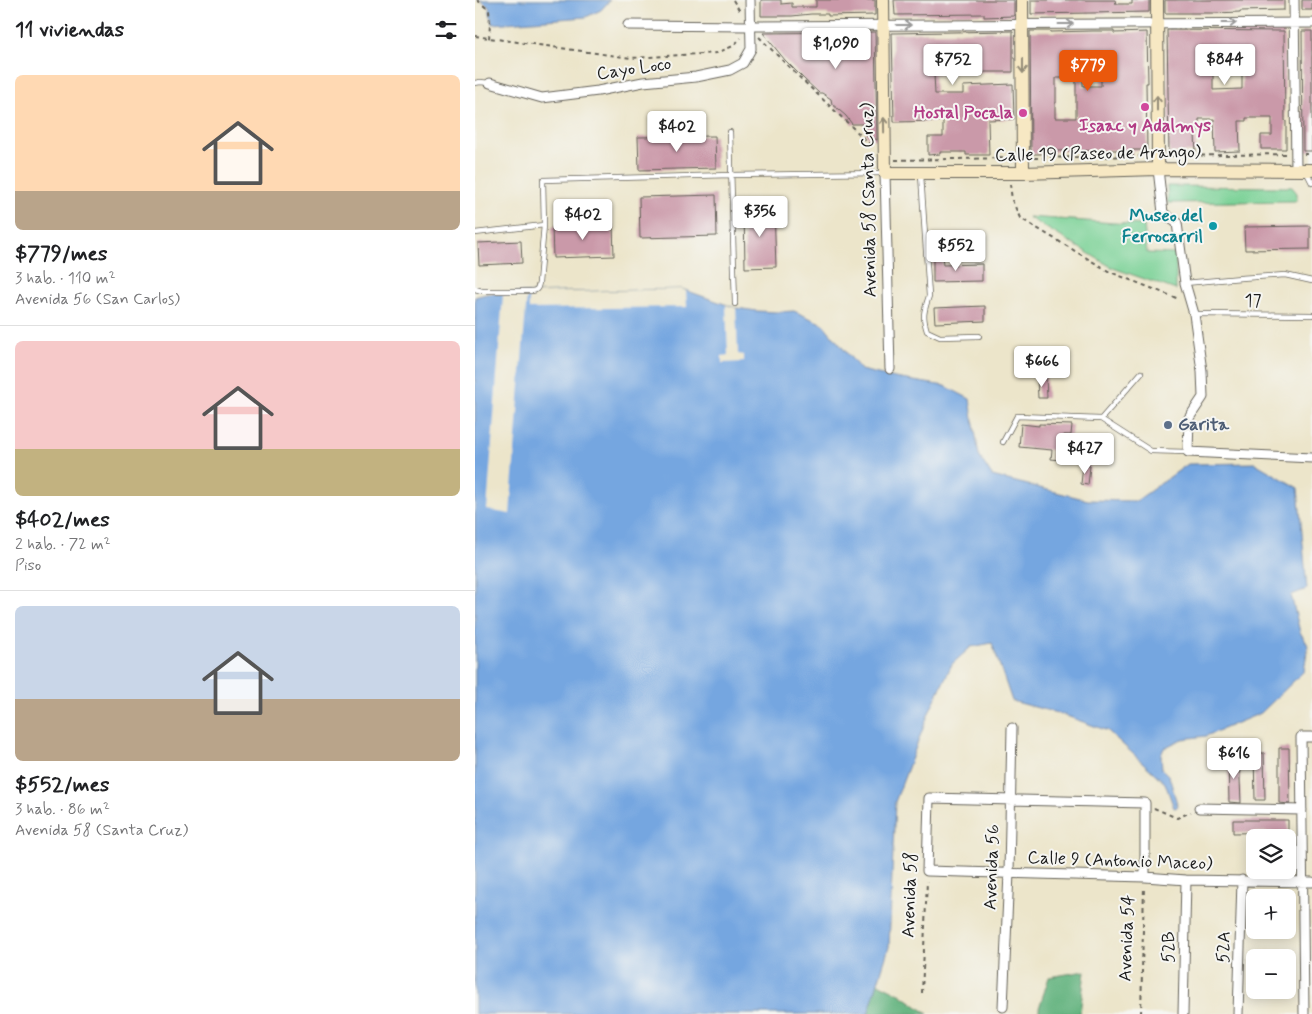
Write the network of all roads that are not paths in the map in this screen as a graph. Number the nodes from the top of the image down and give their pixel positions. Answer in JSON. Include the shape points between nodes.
{"nodes":[{"id":1,"x":750,"y":0,"type":"edge"},
{"id":2,"x":883,"y":0,"type":"edge"},
{"id":3,"x":1022,"y":0,"type":"edge"},
{"id":4,"x":1157,"y":0,"type":"edge"},
{"id":5,"x":1294,"y":0,"type":"edge"},
{"id":6,"x":1294,"y":23,"type":"junction"},
{"id":7,"x":1312,"y":23,"type":"edge"},
{"id":8,"x":1023,"y":24,"type":"junction"},
{"id":9,"x":1157,"y":24,"type":"junction"},
{"id":10,"x":628,"y":25,"type":"dead end"},
{"id":11,"x":883,"y":25,"type":"junction"},
{"id":12,"x":750,"y":26,"type":"junction"},
{"id":13,"x":475,"y":83,"type":"edge"},
{"id":14,"x":490,"y":83,"type":"joint"},
{"id":15,"x":730,"y":132,"type":"dead end"},
{"id":16,"x":1157,"y":163,"type":"junction"},
{"id":17,"x":1304,"y":170,"type":"edge"},
{"id":18,"x":885,"y":173,"type":"junction"},
{"id":19,"x":921,"y":173,"type":"junction"},
{"id":20,"x":1023,"y":173,"type":"junction"},
{"id":21,"x":731,"y":175,"type":"junction"},
{"id":22,"x":1312,"y":184,"type":"edge"},
{"id":23,"x":544,"y":225,"type":"junction"},
{"id":24,"x":475,"y":233,"type":"edge"},
{"id":25,"x":1312,"y":281,"type":"edge"},
{"id":26,"x":1185,"y":283,"type":"junction"},
{"id":27,"x":475,"y":289,"type":"edge"},
{"id":28,"x":735,"y":304,"type":"dead end"},
{"id":29,"x":1194,"y":314,"type":"junction"},
{"id":30,"x":1312,"y":315,"type":"edge"},
{"id":31,"x":979,"y":336,"type":"dead end"},
{"id":32,"x":890,"y":369,"type":"dead end"},
{"id":33,"x":1141,"y":373,"type":"dead end"},
{"id":34,"x":1101,"y":419,"type":"junction"},
{"id":35,"x":1003,"y":442,"type":"dead end"},
{"id":36,"x":1188,"y":452,"type":"junction"},
{"id":37,"x":1312,"y":458,"type":"edge"},
{"id":38,"x":1012,"y":728,"type":"dead end"},
{"id":39,"x":1312,"y":737,"type":"edge"},
{"id":40,"x":1010,"y":800,"type":"junction"},
{"id":41,"x":1199,"y":808,"type":"road end"},
{"id":42,"x":1302,"y":810,"type":"junction"},
{"id":43,"x":927,"y":871,"type":"joint"},
{"id":44,"x":1009,"y":873,"type":"junction"},
{"id":45,"x":1145,"y":877,"type":"junction"},
{"id":46,"x":1186,"y":880,"type":"junction"},
{"id":47,"x":1242,"y":880,"type":"junction"},
{"id":48,"x":1307,"y":881,"type":"edge"},
{"id":49,"x":1003,"y":1007,"type":"dead end"},
{"id":50,"x":1183,"y":1014,"type":"edge"},
{"id":51,"x":1238,"y":1014,"type":"edge"},
{"id":52,"x":1304,"y":1014,"type":"edge"}],
"edges":[{"from":1,"to":12,"type":"street","name":"Cayo Loco"},
{"from":2,"to":11,"type":"main road","name":"Avenida 58 (Santa Cruz)"},
{"from":3,"to":8,"type":"main road"},
{"from":4,"to":9,"type":"main road"},
{"from":5,"to":6,"type":"street"},
{"from":6,"to":7,"type":"street"},
{"from":9,"to":6,"type":"street","one_way":true},
{"from":6,"to":17,"type":"street","via":[[1295,154]]},
{"from":8,"to":9,"type":"street","one_way":true},
{"from":11,"to":8,"type":"street","one_way":true},
{"from":8,"to":20,"type":"main road","one_way":true},
{"from":16,"to":9,"type":"main road","one_way":true},
{"from":10,"to":12,"type":"street"},
{"from":11,"to":12,"type":"street"},
{"from":18,"to":11,"type":"main road","name":"Avenida 58 (Santa Cruz)","one_way":true,"via":[[889,156]]},
{"from":12,"to":14,"type":"street","name":"Cayo Loco","via":[[751,49],[743,63],[715,74],[542,98]]},
{"from":13,"to":14,"type":"lane"},
{"from":15,"to":21,"type":"lane"},
{"from":16,"to":17,"type":"main road","name":"Calle 19 (Paseo de Arango)"},
{"from":16,"to":20,"type":"main road","name":"Calle 19 (Paseo de Arango)"},
{"from":16,"to":26,"type":"street","via":[[1163,213],[1177,223]]},
{"from":17,"to":22,"type":"lane"},
{"from":18,"to":19,"type":"main road","name":"Calle 19 (Paseo de Arango)"},
{"from":18,"to":21,"type":"lane"},
{"from":18,"to":32,"type":"street","name":"Avenida 58 (Santa Cruz)"},
{"from":19,"to":20,"type":"main road","name":"Calle 19 (Paseo de Arango)"},
{"from":19,"to":31,"type":"lane","via":[[929,296],[923,320],[927,331],[940,337]]},
{"from":21,"to":23,"type":"lane","via":[[543,180]]},
{"from":21,"to":28,"type":"lane"},
{"from":23,"to":24,"type":"lane"},
{"from":23,"to":27,"type":"lane","via":[[539,282],[535,291]]},
{"from":25,"to":26,"type":"lane","via":[[1285,275]]},
{"from":26,"to":29,"type":"street"},
{"from":29,"to":30,"type":"lane","name":"17"},
{"from":29,"to":36,"type":"street","via":[[1203,397],[1189,418]]},
{"from":33,"to":34,"type":"lane"},
{"from":34,"to":35,"type":"lane","via":[[1017,416]]},
{"from":34,"to":36,"type":"lane","via":[[1151,451]]},
{"from":36,"to":37,"type":"street"},
{"from":38,"to":40,"type":"street","name":"Avenida 56"},
{"from":39,"to":42,"type":"street","via":[[1301,737]]},
{"from":40,"to":43,"type":"street","name":"Avenida 58","via":[[929,798]]},
{"from":40,"to":44,"type":"street","name":"Avenida 56"},
{"from":40,"to":45,"type":"street","name":"Avenida 54","via":[[1145,803]]},
{"from":41,"to":42,"type":"street"},
{"from":42,"to":48,"type":"street"},
{"from":43,"to":44,"type":"street","name":"Calle 9 (Antonio Maceo)"},
{"from":44,"to":45,"type":"street","name":"Calle 9 (Antonio Maceo)"},
{"from":44,"to":49,"type":"street","name":"Avenida 56"},
{"from":45,"to":46,"type":"street","name":"Calle 9 (Antonio Maceo)"},
{"from":46,"to":47,"type":"street","name":"Calle 9 (Antonio Maceo)"},
{"from":46,"to":50,"type":"street","name":"52B"},
{"from":47,"to":48,"type":"street","name":"Calle 9 (Antonio Maceo)"},
{"from":47,"to":51,"type":"street","name":"52A"},
{"from":48,"to":52,"type":"street"}]}
